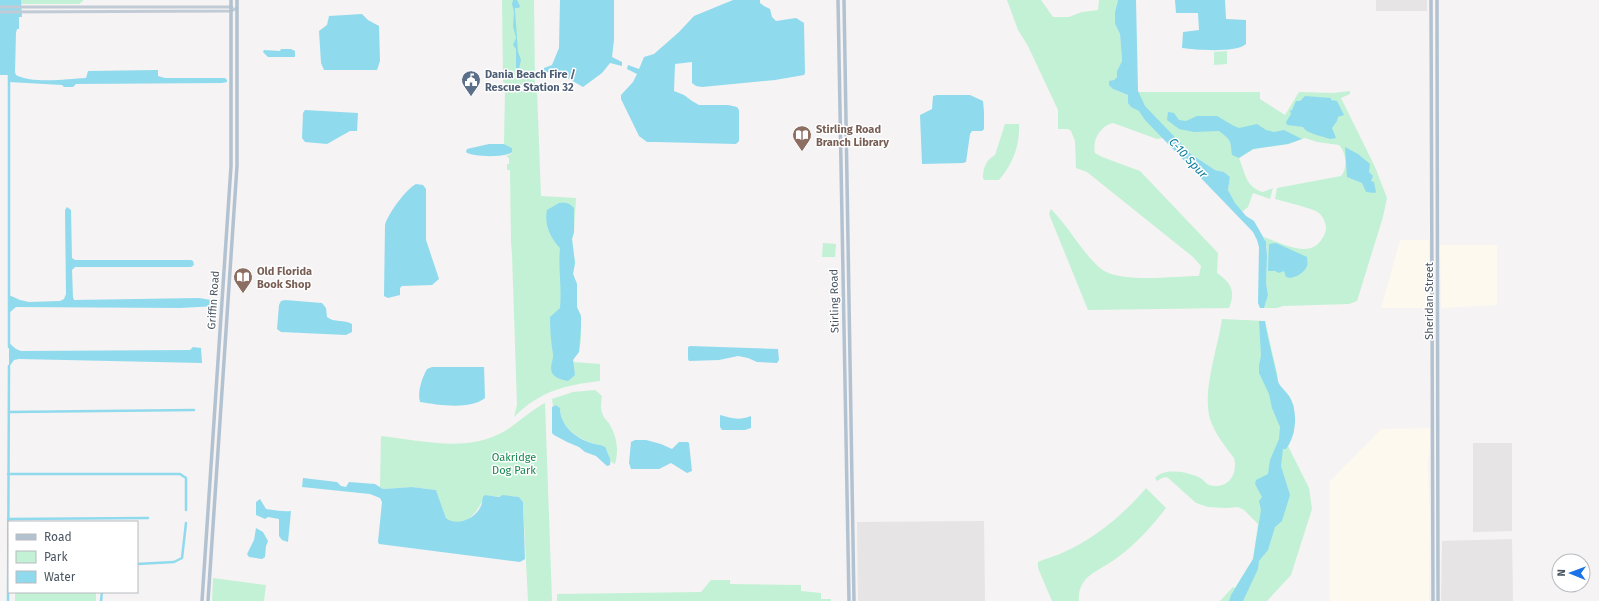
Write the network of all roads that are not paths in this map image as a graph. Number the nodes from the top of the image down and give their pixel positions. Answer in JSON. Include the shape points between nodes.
{"nodes":[{"id":1,"x":231,"y":0,"type":"edge"},
{"id":2,"x":237,"y":0,"type":"edge"},
{"id":3,"x":838,"y":0,"type":"edge"},
{"id":4,"x":844,"y":0,"type":"edge"},
{"id":5,"x":1431,"y":0,"type":"edge"},
{"id":6,"x":1437,"y":0,"type":"edge"},
{"id":7,"x":0,"y":7,"type":"edge"},
{"id":8,"x":231,"y":8,"type":"junction"},
{"id":9,"x":237,"y":8,"type":"junction"},
{"id":10,"x":0,"y":12,"type":"edge"},
{"id":11,"x":839,"y":52,"type":"junction"},
{"id":12,"x":845,"y":59,"type":"junction"},
{"id":13,"x":840,"y":93,"type":"junction"},
{"id":14,"x":846,"y":93,"type":"junction"},
{"id":15,"x":232,"y":120,"type":"junction"},
{"id":16,"x":1432,"y":130,"type":"junction"},
{"id":17,"x":237,"y":134,"type":"junction"},
{"id":18,"x":1438,"y":162,"type":"junction"},
{"id":19,"x":230,"y":179,"type":"junction"},
{"id":20,"x":235,"y":189,"type":"junction"},
{"id":21,"x":230,"y":192,"type":"junction"},
{"id":22,"x":235,"y":203,"type":"junction"},
{"id":23,"x":1432,"y":238,"type":"junction"},
{"id":24,"x":1432,"y":244,"type":"junction"},
{"id":25,"x":1438,"y":244,"type":"junction"},
{"id":26,"x":1438,"y":251,"type":"junction"},
{"id":27,"x":1433,"y":480,"type":"junction"},
{"id":28,"x":1438,"y":501,"type":"junction"},
{"id":29,"x":202,"y":601,"type":"edge"},
{"id":30,"x":208,"y":601,"type":"edge"},
{"id":31,"x":849,"y":601,"type":"edge"},
{"id":32,"x":854,"y":601,"type":"edge"},
{"id":33,"x":1434,"y":601,"type":"edge"},
{"id":34,"x":1438,"y":601,"type":"edge"}],
"edges":[{"from":1,"to":8,"type":"main road","name":"Griffin Road"},
{"from":2,"to":9,"type":"main road","name":"Griffin Road"},
{"from":3,"to":11,"type":"main road","name":"Stirling Road"},
{"from":4,"to":12,"type":"main road","name":"Stirling Road"},
{"from":5,"to":16,"type":"main road","name":"Sheridan Street"},
{"from":6,"to":18,"type":"main road","name":"Sheridan Street"},
{"from":7,"to":8,"type":"main road"},
{"from":8,"to":9,"type":"main road"},
{"from":8,"to":10,"type":"main road"},
{"from":8,"to":15,"type":"main road","name":"Griffin Road"},
{"from":9,"to":17,"type":"main road","name":"Griffin Road"},
{"from":11,"to":12,"type":"main road"},
{"from":11,"to":13,"type":"main road","name":"Stirling Road"},
{"from":12,"to":14,"type":"main road","name":"Stirling Road"},
{"from":13,"to":14,"type":"main road"},
{"from":13,"to":31,"type":"main road","name":"Stirling Road"},
{"from":14,"to":32,"type":"main road","name":"Stirling Road"},
{"from":15,"to":17,"type":"main road"},
{"from":15,"to":19,"type":"main road","name":"Griffin Road"},
{"from":16,"to":18,"type":"main road","via":[[1433,156]]},
{"from":16,"to":23,"type":"main road","name":"Sheridan Street"},
{"from":17,"to":20,"type":"main road","name":"Griffin Road"},
{"from":18,"to":25,"type":"main road","name":"Sheridan Street"},
{"from":19,"to":20,"type":"main road"},
{"from":19,"to":21,"type":"main road","name":"Griffin Road"},
{"from":20,"to":22,"type":"main road","name":"Griffin Road"},
{"from":21,"to":22,"type":"main road"},
{"from":21,"to":29,"type":"main road","name":"Griffin Road"},
{"from":22,"to":30,"type":"main road","name":"Griffin Road"},
{"from":23,"to":24,"type":"main road","name":"Sheridan Street"},
{"from":23,"to":25,"type":"main road"},
{"from":24,"to":26,"type":"main road"},
{"from":24,"to":27,"type":"main road","name":"Sheridan Street"},
{"from":25,"to":26,"type":"main road","name":"Sheridan Street"},
{"from":26,"to":28,"type":"main road","name":"Sheridan Street"},
{"from":27,"to":28,"type":"main road"},
{"from":27,"to":33,"type":"main road","name":"Sheridan Street"},
{"from":28,"to":34,"type":"main road","name":"Sheridan Street"}]}
